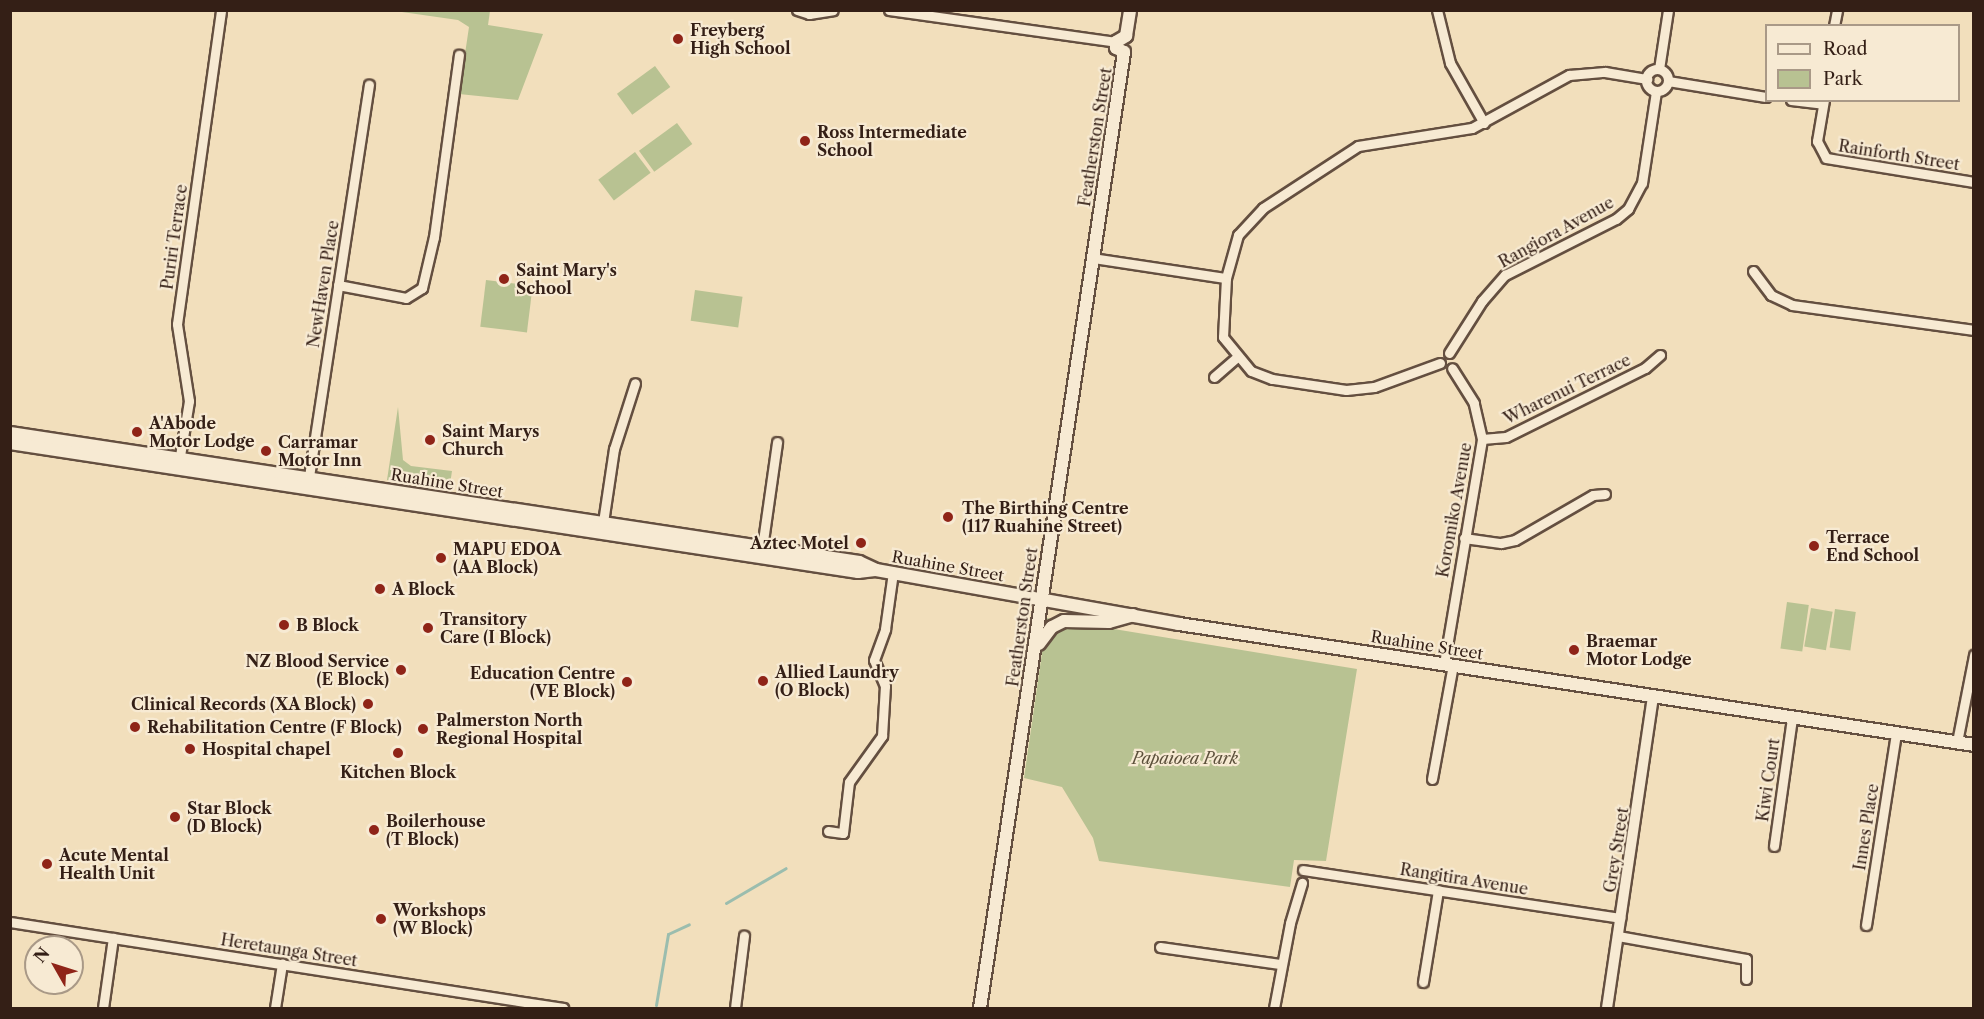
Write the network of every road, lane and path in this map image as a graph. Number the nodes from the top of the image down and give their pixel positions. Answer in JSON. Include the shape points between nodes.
{"nodes":[{"id":1,"x":221,"y":10,"type":"edge"},
{"id":2,"x":797,"y":10,"type":"edge"},
{"id":3,"x":833,"y":10,"type":"edge"},
{"id":4,"x":889,"y":10,"type":"edge"},
{"id":5,"x":1130,"y":10,"type":"edge"},
{"id":6,"x":1437,"y":10,"type":"edge"},
{"id":7,"x":1668,"y":10,"type":"edge"},
{"id":8,"x":1121,"y":39,"type":"junction"},
{"id":9,"x":459,"y":55,"type":"dead end"},
{"id":10,"x":1659,"y":69,"type":"junction"},
{"id":11,"x":1647,"y":79,"type":"junction"},
{"id":12,"x":1668,"y":81,"type":"junction"},
{"id":13,"x":369,"y":85,"type":"dead end"},
{"id":14,"x":1656,"y":91,"type":"junction"},
{"id":15,"x":1765,"y":97,"type":"edge"},
{"id":16,"x":1824,"y":102,"type":"edge"},
{"id":17,"x":1485,"y":123,"type":"junction"},
{"id":18,"x":1974,"y":182,"type":"edge"},
{"id":19,"x":1093,"y":258,"type":"junction"},
{"id":20,"x":1754,"y":271,"type":"dead end"},
{"id":21,"x":1226,"y":278,"type":"junction"},
{"id":22,"x":338,"y":285,"type":"junction"},
{"id":23,"x":1974,"y":330,"type":"edge"},
{"id":24,"x":1449,"y":353,"type":"junction"},
{"id":25,"x":1660,"y":355,"type":"dead end"},
{"id":26,"x":1237,"y":357,"type":"junction"},
{"id":27,"x":1440,"y":363,"type":"junction"},
{"id":28,"x":1452,"y":368,"type":"junction"},
{"id":29,"x":1214,"y":377,"type":"dead end"},
{"id":30,"x":635,"y":383,"type":"dead end"},
{"id":31,"x":10,"y":433,"type":"edge"},
{"id":32,"x":1482,"y":439,"type":"junction"},
{"id":33,"x":777,"y":442,"type":"dead end"},
{"id":34,"x":10,"y":443,"type":"edge"},
{"id":35,"x":178,"y":463,"type":"junction"},
{"id":36,"x":308,"y":483,"type":"junction"},
{"id":37,"x":1605,"y":494,"type":"dead end"},
{"id":38,"x":602,"y":528,"type":"junction"},
{"id":39,"x":1464,"y":538,"type":"junction"},
{"id":40,"x":762,"y":548,"type":"junction"},
{"id":41,"x":876,"y":570,"type":"junction"},
{"id":42,"x":893,"y":572,"type":"junction"},
{"id":43,"x":1041,"y":598,"type":"junction"},
{"id":44,"x":1135,"y":615,"type":"junction"},
{"id":45,"x":1037,"y":648,"type":"junction"},
{"id":46,"x":1974,"y":654,"type":"edge"},
{"id":47,"x":1448,"y":665,"type":"junction"},
{"id":48,"x":1653,"y":695,"type":"junction"},
{"id":49,"x":1792,"y":718,"type":"junction"},
{"id":50,"x":1896,"y":733,"type":"junction"},
{"id":51,"x":1958,"y":742,"type":"junction"},
{"id":52,"x":1974,"y":745,"type":"edge"},
{"id":53,"x":1432,"y":779,"type":"dead end"},
{"id":54,"x":828,"y":831,"type":"dead end"},
{"id":55,"x":1774,"y":846,"type":"dead end"},
{"id":56,"x":1303,"y":870,"type":"dead end"},
{"id":57,"x":1302,"y":883,"type":"dead end"},
{"id":58,"x":1438,"y":890,"type":"junction"},
{"id":59,"x":1620,"y":918,"type":"junction"},
{"id":60,"x":10,"y":922,"type":"edge"},
{"id":61,"x":1866,"y":925,"type":"dead end"},
{"id":62,"x":744,"y":936,"type":"dead end"},
{"id":63,"x":1618,"y":936,"type":"junction"},
{"id":64,"x":113,"y":938,"type":"junction"},
{"id":65,"x":1160,"y":947,"type":"dead end"},
{"id":66,"x":282,"y":964,"type":"junction"},
{"id":67,"x":1280,"y":964,"type":"junction"},
{"id":68,"x":1746,"y":980,"type":"dead end"},
{"id":69,"x":1423,"y":982,"type":"dead end"},
{"id":70,"x":103,"y":1008,"type":"edge"},
{"id":71,"x":275,"y":1008,"type":"edge"},
{"id":72,"x":563,"y":1008,"type":"edge"},
{"id":73,"x":735,"y":1008,"type":"edge"},
{"id":74,"x":980,"y":1008,"type":"edge"},
{"id":75,"x":1274,"y":1008,"type":"edge"},
{"id":76,"x":1607,"y":1008,"type":"edge"}],
"edges":[{"from":1,"to":35,"type":"street","name":"Puriri Terrace","via":[[177,324],[189,401]]},
{"from":2,"to":3,"type":"street","via":[[809,14]]},
{"from":4,"to":8,"type":"street"},
{"from":5,"to":8,"type":"main road"},
{"from":6,"to":17,"type":"street","via":[[1450,63]]},
{"from":7,"to":10,"type":"street"},
{"from":8,"to":19,"type":"main road","name":"Featherston Street","via":[[1132,45],[1124,52]]},
{"from":9,"to":22,"type":"street","via":[[434,237],[422,288],[406,298]]},
{"from":10,"to":11,"type":"street"},
{"from":10,"to":12,"type":"street"},
{"from":11,"to":14,"type":"street","via":[[1649,87]]},
{"from":11,"to":17,"type":"street","via":[[1605,72],[1569,75]]},
{"from":12,"to":14,"type":"street","via":[[1666,88]]},
{"from":12,"to":15,"type":"street"},
{"from":13,"to":22,"type":"street","name":"NewHaven Place"},
{"from":14,"to":24,"type":"street","name":"Rangiora Avenue","via":[[1642,183],[1628,209],[1616,219],[1505,275],[1482,301]]},
{"from":16,"to":18,"type":"street","name":"Rainforth Street","via":[[1817,141],[1821,154],[1834,161]]},
{"from":17,"to":21,"type":"street","via":[[1448,134],[1369,143],[1345,153],[1263,208],[1238,235]]},
{"from":19,"to":21,"type":"street"},
{"from":19,"to":43,"type":"main road","name":"Featherston Street"},
{"from":20,"to":23,"type":"street","via":[[1771,295],[1783,302]]},
{"from":21,"to":26,"type":"street","via":[[1223,337]]},
{"from":22,"to":36,"type":"street","name":"NewHaven Place"},
{"from":24,"to":27,"type":"street","via":[[1442,354]]},
{"from":24,"to":28,"type":"street","via":[[1455,360]]},
{"from":25,"to":32,"type":"street","name":"Wharenui Terrace","via":[[1645,368],[1506,437]]},
{"from":26,"to":27,"type":"street","via":[[1251,371],[1272,380],[1346,390],[1374,387]]},
{"from":26,"to":29,"type":"street"},
{"from":27,"to":28,"type":"street","via":[[1445,369]]},
{"from":28,"to":32,"type":"street","name":"Koromiko Avenue","via":[[1474,403]]},
{"from":30,"to":38,"type":"street","via":[[614,449]]},
{"from":31,"to":35,"type":"main road","name":"Ruahine Street"},
{"from":32,"to":39,"type":"street","name":"Koromiko Avenue"},
{"from":33,"to":40,"type":"street"},
{"from":34,"to":35,"type":"main road","name":"Ruahine Street"},
{"from":35,"to":36,"type":"main road","name":"Ruahine Street"},
{"from":36,"to":38,"type":"main road","name":"Ruahine Street"},
{"from":37,"to":39,"type":"street","via":[[1593,495],[1515,540],[1501,543]]},
{"from":38,"to":40,"type":"main road","name":"Ruahine Street"},
{"from":38,"to":41,"type":"main road","name":"Ruahine Street","via":[[858,572]]},
{"from":39,"to":47,"type":"street","name":"Koromiko Avenue"},
{"from":40,"to":41,"type":"main road","name":"Ruahine Street","via":[[859,562]]},
{"from":41,"to":42,"type":"main road","name":"Ruahine Street"},
{"from":42,"to":43,"type":"main road","name":"Ruahine Street"},
{"from":42,"to":54,"type":"street","via":[[885,629],[874,660],[885,686],[882,736],[849,782],[843,833]]},
{"from":43,"to":44,"type":"main road","name":"Ruahine Street"},
{"from":43,"to":45,"type":"main road","name":"Featherston Street"},
{"from":44,"to":45,"type":"main road","via":[[1109,622],[1064,621],[1047,631]]},
{"from":44,"to":47,"type":"main road","name":"Ruahine Street"},
{"from":45,"to":74,"type":"main road","name":"Featherston Street"},
{"from":46,"to":51,"type":"street"},
{"from":47,"to":48,"type":"main road","name":"Ruahine Street"},
{"from":47,"to":53,"type":"street","name":"Koromiko Avenue"},
{"from":48,"to":49,"type":"main road","name":"Ruahine Street"},
{"from":48,"to":59,"type":"street","name":"Grey Street"},
{"from":49,"to":50,"type":"main road","name":"Ruahine Street"},
{"from":49,"to":55,"type":"street","name":"Kiwi Court"},
{"from":50,"to":51,"type":"main road","name":"Ruahine Street"},
{"from":50,"to":61,"type":"street","name":"Innes Place"},
{"from":51,"to":52,"type":"main road","name":"Ruahine Street"},
{"from":56,"to":58,"type":"street","name":"Rangitira Avenue"},
{"from":57,"to":67,"type":"street"},
{"from":58,"to":59,"type":"street","name":"Rangitira Avenue"},
{"from":58,"to":69,"type":"street"},
{"from":59,"to":63,"type":"street","name":"Grey Street"},
{"from":60,"to":64,"type":"street","name":"Heretaunga Street"},
{"from":62,"to":73,"type":"street"},
{"from":63,"to":68,"type":"street","via":[[1746,959]]},
{"from":63,"to":76,"type":"street","name":"Grey Street"},
{"from":64,"to":66,"type":"street","name":"Heretaunga Street"},
{"from":64,"to":70,"type":"street"},
{"from":65,"to":67,"type":"street"},
{"from":66,"to":71,"type":"street"},
{"from":66,"to":72,"type":"street","name":"Heretaunga Street"},
{"from":67,"to":75,"type":"street"}]}
